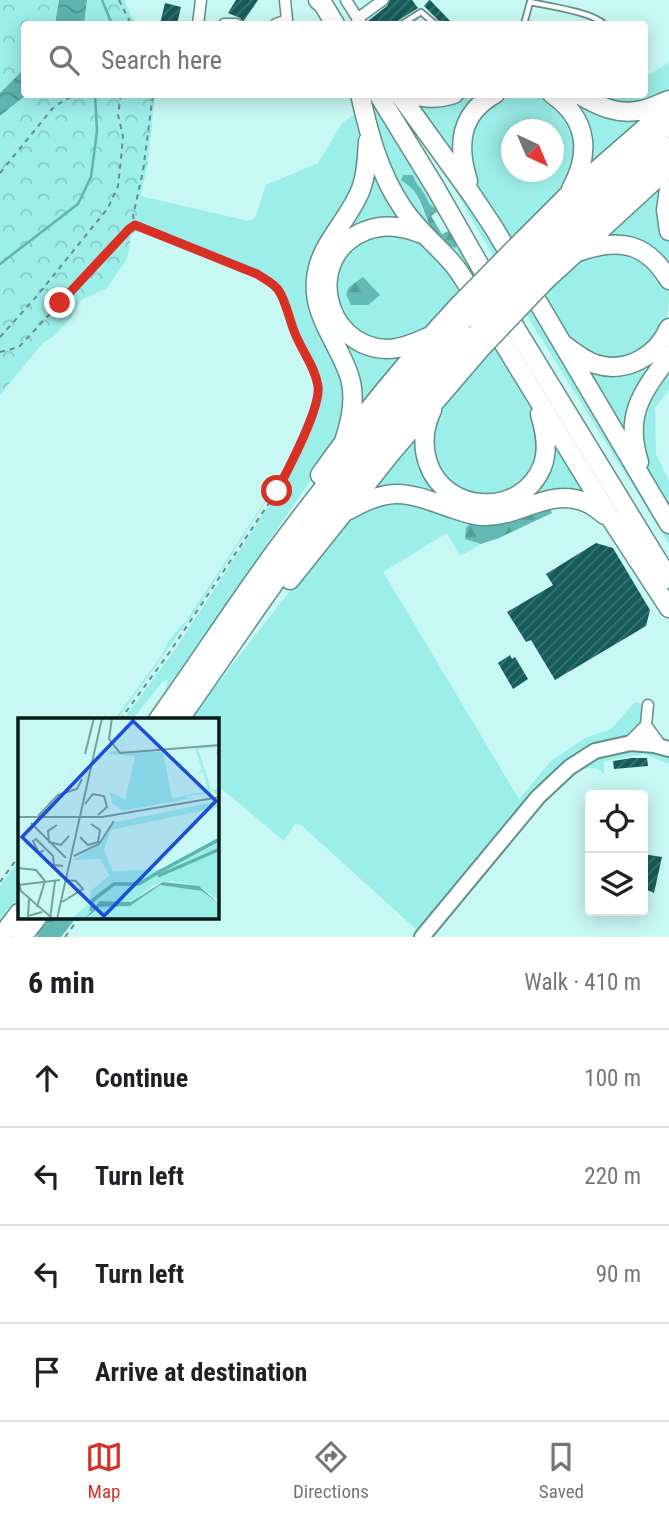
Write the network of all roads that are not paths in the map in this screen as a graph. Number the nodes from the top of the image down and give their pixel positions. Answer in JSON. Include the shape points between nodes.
{"nodes":[{"id":1,"x":201,"y":0,"type":"edge"},
{"id":2,"x":318,"y":0,"type":"edge"},
{"id":3,"x":334,"y":0,"type":"edge"},
{"id":4,"x":346,"y":0,"type":"edge"},
{"id":5,"x":383,"y":0,"type":"edge"},
{"id":6,"x":289,"y":1,"type":"edge"},
{"id":7,"x":198,"y":21,"type":"edge"},
{"id":8,"x":284,"y":21,"type":"edge"},
{"id":9,"x":333,"y":21,"type":"edge"},
{"id":10,"x":354,"y":21,"type":"edge"},
{"id":11,"x":355,"y":21,"type":"edge"},
{"id":12,"x":358,"y":21,"type":"edge"},
{"id":13,"x":407,"y":21,"type":"edge"},
{"id":14,"x":432,"y":21,"type":"edge"},
{"id":15,"x":525,"y":21,"type":"edge"},
{"id":16,"x":602,"y":21,"type":"edge"},
{"id":17,"x":361,"y":98,"type":"edge"},
{"id":18,"x":380,"y":98,"type":"edge"},
{"id":19,"x":393,"y":98,"type":"edge"},
{"id":20,"x":402,"y":98,"type":"edge"},
{"id":21,"x":489,"y":98,"type":"edge"},
{"id":22,"x":556,"y":98,"type":"edge"},
{"id":23,"x":585,"y":98,"type":"edge"},
{"id":24,"x":669,"y":100,"type":"edge"},
{"id":25,"x":669,"y":107,"type":"edge"},
{"id":26,"x":669,"y":125,"type":"edge"},
{"id":27,"x":368,"y":130,"type":"junction"},
{"id":28,"x":669,"y":147,"type":"edge"},
{"id":29,"x":669,"y":167,"type":"edge"},
{"id":30,"x":669,"y":189,"type":"edge"},
{"id":31,"x":472,"y":195,"type":"junction"},
{"id":32,"x":567,"y":196,"type":"junction"},
{"id":33,"x":669,"y":231,"type":"edge"},
{"id":34,"x":425,"y":235,"type":"junction"},
{"id":35,"x":574,"y":253,"type":"junction"},
{"id":36,"x":533,"y":261,"type":"junction"},
{"id":37,"x":669,"y":280,"type":"edge"},
{"id":38,"x":471,"y":326,"type":"junction"},
{"id":39,"x":669,"y":328,"type":"edge"},
{"id":40,"x":431,"y":335,"type":"junction"},
{"id":41,"x":561,"y":341,"type":"junction"},
{"id":42,"x":669,"y":356,"type":"edge"},
{"id":43,"x":534,"y":394,"type":"junction"},
{"id":44,"x":437,"y":400,"type":"junction"},
{"id":45,"x":345,"y":438,"type":"junction"},
{"id":46,"x":647,"y":485,"type":"junction"},
{"id":47,"x":343,"y":513,"type":"junction"},
{"id":48,"x":611,"y":519,"type":"junction"},
{"id":49,"x":669,"y":524,"type":"edge"},
{"id":50,"x":272,"y":556,"type":"junction"},
{"id":51,"x":669,"y":558,"type":"edge"},
{"id":52,"x":669,"y":579,"type":"edge"},
{"id":53,"x":669,"y":608,"type":"edge"},
{"id":54,"x":226,"y":653,"type":"junction"},
{"id":55,"x":648,"y":705,"type":"dead end"},
{"id":56,"x":159,"y":718,"type":"edge"},
{"id":57,"x":180,"y":718,"type":"edge"},
{"id":58,"x":646,"y":725,"type":"junction"},
{"id":59,"x":627,"y":744,"type":"junction"},
{"id":60,"x":644,"y":744,"type":"junction"},
{"id":61,"x":666,"y":748,"type":"edge"},
{"id":62,"x":18,"y":914,"type":"edge"},
{"id":63,"x":35,"y":920,"type":"edge"},
{"id":64,"x":1,"y":937,"type":"edge"},
{"id":65,"x":22,"y":937,"type":"edge"},
{"id":66,"x":422,"y":937,"type":"edge"}],
"edges":[{"from":1,"to":7,"type":"street"},
{"from":2,"to":9,"type":"highway"},
{"from":3,"to":10,"type":"highway"},
{"from":4,"to":11,"type":"street"},
{"from":5,"to":12,"type":"street"},
{"from":6,"to":8,"type":"street"},
{"from":13,"to":14,"type":"lane","via":[[421,12]]},
{"from":15,"to":16,"type":"lane","via":[[530,2]]},
{"from":17,"to":27,"type":"highway"},
{"from":18,"to":52,"type":"highway"},
{"from":19,"to":51,"type":"highway"},
{"from":20,"to":31,"type":"highway"},
{"from":21,"to":31,"type":"highway","via":[[474,111],[463,135],[461,158]]},
{"from":22,"to":32,"type":"highway","via":[[578,122],[584,147],[583,162]]},
{"from":23,"to":24,"type":"highway","via":[[622,112],[645,110]]},
{"from":25,"to":32,"type":"highway"},
{"from":26,"to":36,"type":"highway","via":[[581,203]]},
{"from":27,"to":34,"type":"highway","via":[[394,194]]},
{"from":27,"to":45,"type":"highway","via":[[360,189],[322,255],[316,281],[320,315],[350,376],[353,392]]},
{"from":28,"to":36,"type":"highway"},
{"from":29,"to":35,"type":"highway"},
{"from":30,"to":33,"type":"highway"},
{"from":31,"to":41,"type":"highway"},
{"from":32,"to":36,"type":"highway"},
{"from":34,"to":40,"type":"highway","via":[[388,226],[359,233],[343,245],[332,262],[327,289],[335,317],[366,344],[397,348]]},
{"from":34,"to":43,"type":"highway","via":[[455,266]]},
{"from":35,"to":36,"type":"highway"},
{"from":35,"to":37,"type":"highway","via":[[623,244],[655,260]]},
{"from":36,"to":38,"type":"highway","bridge":true},
{"from":36,"to":38,"type":"highway","bridge":true},
{"from":38,"to":40,"type":"highway"},
{"from":38,"to":44,"type":"highway"},
{"from":38,"to":50,"type":"highway","via":[[398,395]]},
{"from":38,"to":54,"type":"highway","via":[[353,477]]},
{"from":39,"to":41,"type":"highway","via":[[654,351],[623,366],[596,364]]},
{"from":40,"to":45,"type":"highway"},
{"from":41,"to":46,"type":"highway"},
{"from":42,"to":46,"type":"highway","via":[[635,412],[633,438]]},
{"from":43,"to":44,"type":"highway","via":[[546,433],[541,468],[520,493],[489,504],[473,503],[447,491],[430,469],[424,440]]},
{"from":43,"to":48,"type":"highway"},
{"from":44,"to":47,"type":"highway"},
{"from":45,"to":50,"type":"highway","via":[[280,533]]},
{"from":46,"to":49,"type":"highway"},
{"from":47,"to":48,"type":"highway","via":[[379,495],[401,493],[482,516],[568,498],[587,503]]},
{"from":47,"to":54,"type":"highway"},
{"from":48,"to":53,"type":"highway"},
{"from":50,"to":56,"type":"highway"},
{"from":54,"to":57,"type":"highway"},
{"from":55,"to":58,"type":"street"},
{"from":58,"to":59,"type":"street"},
{"from":58,"to":60,"type":"street"},
{"from":58,"to":61,"type":"street"},
{"from":59,"to":60,"type":"street"},
{"from":59,"to":66,"type":"street","via":[[595,751],[538,797]]},
{"from":60,"to":61,"type":"street"},
{"from":62,"to":64,"type":"highway"},
{"from":63,"to":65,"type":"highway"}]}
